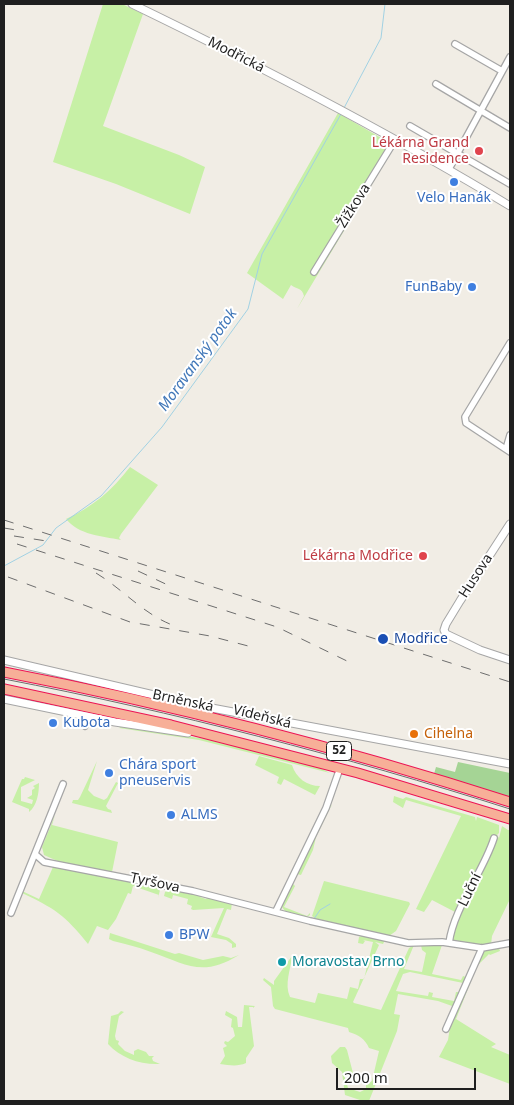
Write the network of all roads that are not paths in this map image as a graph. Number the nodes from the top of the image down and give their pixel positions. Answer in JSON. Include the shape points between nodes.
{"nodes":[{"id":1,"x":132,"y":4,"type":"edge"},
{"id":2,"x":455,"y":44,"type":"dead end"},
{"id":3,"x":510,"y":57,"type":"edge"},
{"id":4,"x":502,"y":72,"type":"junction"},
{"id":5,"x":436,"y":84,"type":"dead end"},
{"id":6,"x":481,"y":111,"type":"junction"},
{"id":7,"x":410,"y":126,"type":"dead end"},
{"id":8,"x":510,"y":128,"type":"edge"},
{"id":9,"x":395,"y":140,"type":"junction"},
{"id":10,"x":457,"y":154,"type":"junction"},
{"id":11,"x":449,"y":169,"type":"junction"},
{"id":12,"x":510,"y":184,"type":"edge"},
{"id":13,"x":510,"y":206,"type":"edge"},
{"id":14,"x":314,"y":272,"type":"dead end"},
{"id":15,"x":510,"y":343,"type":"edge"},
{"id":16,"x":510,"y":436,"type":"edge"},
{"id":17,"x":508,"y":450,"type":"edge"},
{"id":18,"x":510,"y":524,"type":"edge"},
{"id":19,"x":4,"y":660,"type":"edge"},
{"id":20,"x":510,"y":660,"type":"edge"},
{"id":21,"x":4,"y":666,"type":"edge"},
{"id":22,"x":4,"y":672,"type":"edge"},
{"id":23,"x":21,"y":676,"type":"junction"},
{"id":24,"x":4,"y":689,"type":"edge"},
{"id":25,"x":4,"y":699,"type":"edge"},
{"id":26,"x":89,"y":717,"type":"junction"},
{"id":27,"x":85,"y":726,"type":"dead end"},
{"id":28,"x":219,"y":738,"type":"junction"},
{"id":29,"x":510,"y":764,"type":"edge"},
{"id":30,"x":340,"y":768,"type":"junction"},
{"id":31,"x":63,"y":784,"type":"dead end"},
{"id":32,"x":510,"y":802,"type":"edge"},
{"id":33,"x":510,"y":819,"type":"edge"},
{"id":34,"x":494,"y":838,"type":"dead end"},
{"id":35,"x":35,"y":854,"type":"junction"},
{"id":36,"x":276,"y":911,"type":"junction"},
{"id":37,"x":12,"y":913,"type":"dead end"},
{"id":38,"x":449,"y":943,"type":"junction"},
{"id":39,"x":510,"y":943,"type":"edge"},
{"id":40,"x":482,"y":948,"type":"junction"},
{"id":41,"x":446,"y":1029,"type":"dead end"}],
"edges":[{"from":1,"to":9,"type":"street","name":"Modřická","via":[[241,57]]},
{"from":2,"to":4,"type":"street"},
{"from":3,"to":4,"type":"street"},
{"from":4,"to":6,"type":"street"},
{"from":5,"to":6,"type":"street"},
{"from":6,"to":8,"type":"street"},
{"from":6,"to":10,"type":"street"},
{"from":7,"to":10,"type":"street"},
{"from":9,"to":11,"type":"street","name":"Modřická"},
{"from":9,"to":14,"type":"street","name":"Žižkova"},
{"from":10,"to":11,"type":"street"},
{"from":10,"to":12,"type":"street"},
{"from":11,"to":13,"type":"street","name":"Modřická"},
{"from":15,"to":17,"type":"street","via":[[466,413],[465,420]]},
{"from":16,"to":17,"type":"street"},
{"from":18,"to":20,"type":"street","name":"Husova","via":[[444,630],[446,634],[480,650]]},
{"from":19,"to":29,"type":"street","name":"Brněnská","via":[[202,706]]},
{"from":21,"to":23,"type":"highway"},
{"from":22,"to":23,"type":"highway","name":"Vídeňská","number":"52"},
{"from":23,"to":32,"type":"highway","name":"Vídeňská","number":"52","via":[[166,706],[352,754]]},
{"from":24,"to":28,"type":"highway","number":"52"},
{"from":25,"to":26,"type":"street"},
{"from":26,"to":27,"type":"street"},
{"from":26,"to":28,"type":"street"},
{"from":28,"to":30,"type":"highway","number":"52"},
{"from":30,"to":33,"type":"highway","number":"52"},
{"from":30,"to":36,"type":"street","via":[[326,808]]},
{"from":31,"to":35,"type":"street"},
{"from":34,"to":38,"type":"street","name":"Luční","via":[[454,923]]},
{"from":35,"to":36,"type":"street","name":"Tyršova","via":[[44,862]]},
{"from":35,"to":37,"type":"street"},
{"from":36,"to":38,"type":"street","name":"Tyršova","via":[[408,943]]},
{"from":38,"to":40,"type":"street","name":"Tyršova"},
{"from":39,"to":40,"type":"street","name":"Tyršova"},
{"from":40,"to":41,"type":"street"}]}
